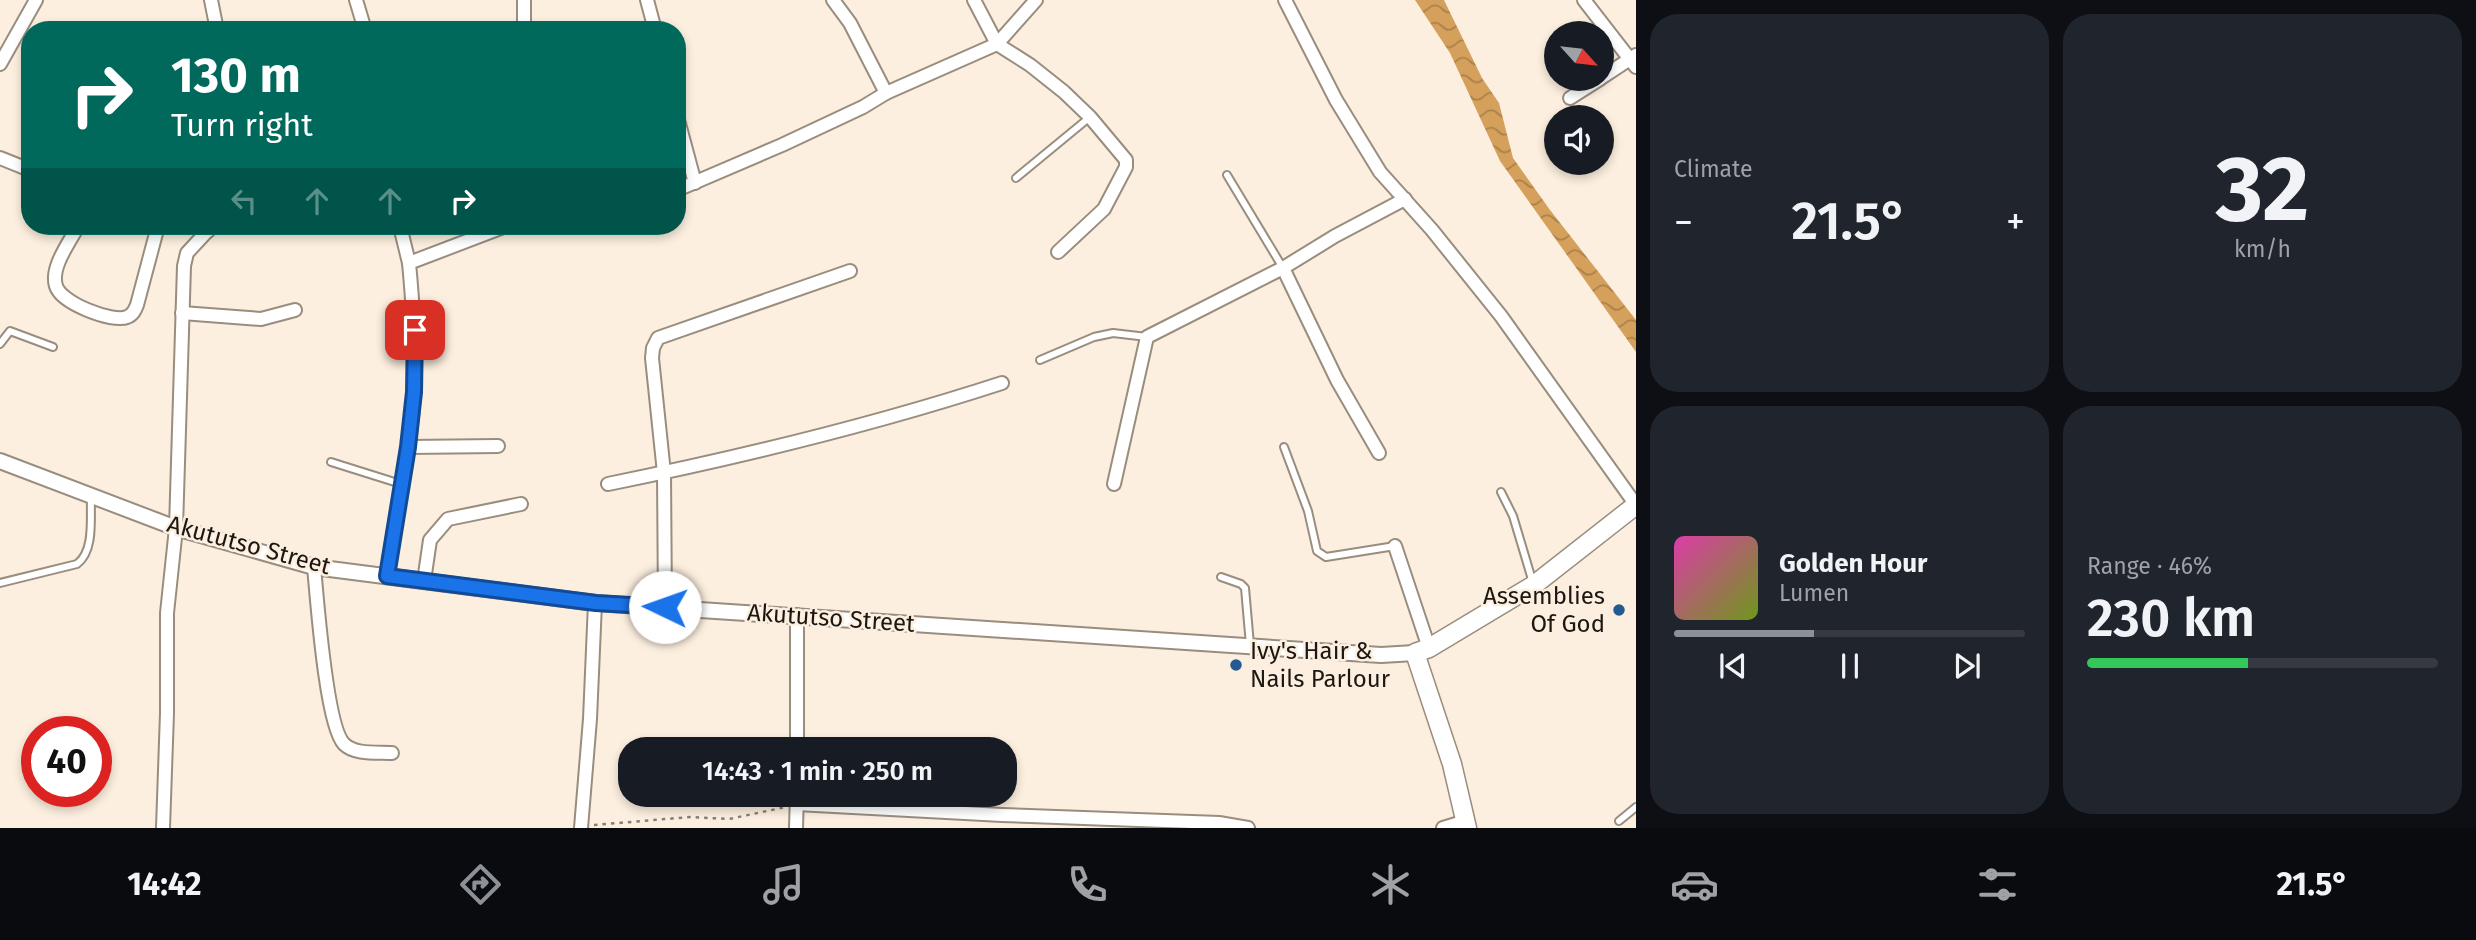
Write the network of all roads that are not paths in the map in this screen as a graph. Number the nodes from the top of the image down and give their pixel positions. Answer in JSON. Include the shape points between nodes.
{"nodes":[{"id":1,"x":36,"y":0,"type":"edge"},
{"id":2,"x":211,"y":0,"type":"edge"},
{"id":3,"x":356,"y":0,"type":"edge"},
{"id":4,"x":524,"y":0,"type":"edge"},
{"id":5,"x":647,"y":0,"type":"edge"},
{"id":6,"x":833,"y":0,"type":"edge"},
{"id":7,"x":974,"y":0,"type":"edge"},
{"id":8,"x":1035,"y":0,"type":"edge"},
{"id":9,"x":1285,"y":0,"type":"edge"},
{"id":10,"x":1584,"y":0,"type":"edge"},
{"id":11,"x":24,"y":21,"type":"edge"},
{"id":12,"x":215,"y":21,"type":"edge"},
{"id":13,"x":362,"y":21,"type":"edge"},
{"id":14,"x":524,"y":21,"type":"edge"},
{"id":15,"x":653,"y":21,"type":"edge"},
{"id":16,"x":21,"y":27,"type":"edge"},
{"id":17,"x":997,"y":44,"type":"junction"},
{"id":18,"x":1634,"y":60,"type":"edge"},
{"id":19,"x":0,"y":64,"type":"edge"},
{"id":20,"x":1614,"y":71,"type":"edge"},
{"id":21,"x":1581,"y":91,"type":"edge"},
{"id":22,"x":886,"y":93,"type":"junction"},
{"id":23,"x":1570,"y":98,"type":"dead end"},
{"id":24,"x":1090,"y":117,"type":"junction"},
{"id":25,"x":686,"y":150,"type":"edge"},
{"id":26,"x":0,"y":158,"type":"edge"},
{"id":27,"x":21,"y":166,"type":"edge"},
{"id":28,"x":1227,"y":175,"type":"dead end"},
{"id":29,"x":1017,"y":178,"type":"dead end"},
{"id":30,"x":695,"y":183,"type":"junction"},
{"id":31,"x":686,"y":186,"type":"edge"},
{"id":32,"x":1405,"y":199,"type":"junction"},
{"id":33,"x":74,"y":235,"type":"edge"},
{"id":34,"x":156,"y":235,"type":"edge"},
{"id":35,"x":204,"y":235,"type":"edge"},
{"id":36,"x":402,"y":235,"type":"edge"},
{"id":37,"x":482,"y":235,"type":"edge"},
{"id":38,"x":1058,"y":253,"type":"dead end"},
{"id":39,"x":409,"y":262,"type":"junction"},
{"id":40,"x":1283,"y":268,"type":"junction"},
{"id":41,"x":850,"y":271,"type":"dead end"},
{"id":42,"x":295,"y":310,"type":"dead end"},
{"id":43,"x":182,"y":313,"type":"junction"},
{"id":44,"x":1147,"y":337,"type":"junction"},
{"id":45,"x":0,"y":344,"type":"edge"},
{"id":46,"x":53,"y":346,"type":"dead end"},
{"id":47,"x":1040,"y":360,"type":"dead end"},
{"id":48,"x":1002,"y":383,"type":"dead end"},
{"id":49,"x":498,"y":446,"type":"dead end"},
{"id":50,"x":408,"y":447,"type":"junction"},
{"id":51,"x":1284,"y":447,"type":"dead end"},
{"id":52,"x":1379,"y":453,"type":"dead end"},
{"id":53,"x":0,"y":461,"type":"edge"},
{"id":54,"x":331,"y":462,"type":"dead end"},
{"id":55,"x":664,"y":473,"type":"junction"},
{"id":56,"x":401,"y":484,"type":"junction"},
{"id":57,"x":608,"y":484,"type":"dead end"},
{"id":58,"x":1114,"y":484,"type":"dead end"},
{"id":59,"x":1501,"y":492,"type":"dead end"},
{"id":60,"x":91,"y":495,"type":"junction"},
{"id":61,"x":520,"y":504,"type":"dead end"},
{"id":62,"x":1636,"y":505,"type":"edge"},
{"id":63,"x":176,"y":528,"type":"junction"},
{"id":64,"x":1395,"y":547,"type":"joint"},
{"id":65,"x":314,"y":567,"type":"junction"},
{"id":66,"x":387,"y":576,"type":"junction"},
{"id":67,"x":1221,"y":577,"type":"dead end"},
{"id":68,"x":424,"y":581,"type":"junction"},
{"id":69,"x":0,"y":583,"type":"edge"},
{"id":70,"x":1534,"y":585,"type":"junction"},
{"id":71,"x":596,"y":603,"type":"junction"},
{"id":72,"x":665,"y":607,"type":"junction"},
{"id":73,"x":797,"y":615,"type":"junction"},
{"id":74,"x":1250,"y":647,"type":"junction"},
{"id":75,"x":1422,"y":650,"type":"junction"},
{"id":76,"x":797,"y":737,"type":"edge"},
{"id":77,"x":392,"y":753,"type":"dead end"},
{"id":78,"x":797,"y":807,"type":"edge"},
{"id":79,"x":893,"y":807,"type":"edge"},
{"id":80,"x":1636,"y":807,"type":"edge"},
{"id":81,"x":1619,"y":821,"type":"dead end"},
{"id":82,"x":1467,"y":825,"type":"edge"},
{"id":83,"x":581,"y":827,"type":"edge"},
{"id":84,"x":163,"y":828,"type":"edge"},
{"id":85,"x":796,"y":828,"type":"edge"},
{"id":86,"x":1248,"y":828,"type":"edge"},
{"id":87,"x":1443,"y":828,"type":"edge"}],
"edges":[{"from":1,"to":11,"type":"street"},
{"from":2,"to":12,"type":"street"},
{"from":3,"to":13,"type":"street"},
{"from":4,"to":14,"type":"street"},
{"from":5,"to":15,"type":"street"},
{"from":6,"to":22,"type":"street"},
{"from":7,"to":17,"type":"street"},
{"from":8,"to":17,"type":"street"},
{"from":9,"to":32,"type":"street","via":[[1336,100],[1380,172]]},
{"from":10,"to":18,"type":"street"},
{"from":16,"to":19,"type":"street"},
{"from":17,"to":22,"type":"street"},
{"from":17,"to":24,"type":"street","via":[[1030,65]]},
{"from":18,"to":20,"type":"street"},
{"from":21,"to":23,"type":"street"},
{"from":22,"to":30,"type":"street"},
{"from":24,"to":29,"type":"lane"},
{"from":24,"to":38,"type":"street","via":[[1126,160],[1126,167],[1104,209]]},
{"from":25,"to":30,"type":"street"},
{"from":26,"to":27,"type":"street"},
{"from":28,"to":40,"type":"lane"},
{"from":30,"to":31,"type":"street"},
{"from":32,"to":40,"type":"street"},
{"from":32,"to":62,"type":"street","via":[[1501,316]]},
{"from":33,"to":34,"type":"street","via":[[55,276],[56,286],[70,303],[115,319],[132,314],[137,305]]},
{"from":35,"to":43,"type":"street","via":[[187,253]]},
{"from":36,"to":39,"type":"street"},
{"from":37,"to":39,"type":"street"},
{"from":39,"to":50,"type":"street","via":[[415,330]]},
{"from":40,"to":44,"type":"street"},
{"from":40,"to":52,"type":"street","via":[[1337,380]]},
{"from":41,"to":55,"type":"street","via":[[658,338],[652,358]]},
{"from":42,"to":43,"type":"street","via":[[261,319]]},
{"from":43,"to":63,"type":"street"},
{"from":44,"to":47,"type":"lane","via":[[1113,333],[1094,337]]},
{"from":44,"to":58,"type":"street"},
{"from":45,"to":46,"type":"lane","via":[[10,331]]},
{"from":48,"to":55,"type":"street","via":[[836,433]]},
{"from":49,"to":50,"type":"street"},
{"from":50,"to":56,"type":"street"},
{"from":51,"to":64,"type":"lane","via":[[1308,511],[1317,551],[1326,557]]},
{"from":53,"to":60,"type":"street","name":"Akututso Street"},
{"from":54,"to":56,"type":"lane"},
{"from":55,"to":57,"type":"street"},
{"from":55,"to":72,"type":"street"},
{"from":56,"to":66,"type":"street"},
{"from":59,"to":70,"type":"lane"},
{"from":60,"to":63,"type":"street","name":"Akututso Street"},
{"from":60,"to":69,"type":"lane","via":[[84,559]]},
{"from":61,"to":68,"type":"street","via":[[448,519],[430,540]]},
{"from":62,"to":70,"type":"main road","name":"Akututso Street"},
{"from":63,"to":65,"type":"street","name":"Akututso Street"},
{"from":63,"to":84,"type":"street","via":[[167,612]]},
{"from":64,"to":75,"type":"street"},
{"from":65,"to":66,"type":"street","name":"Akututso Street"},
{"from":65,"to":77,"type":"street","via":[[336,729],[344,744],[358,751]]},
{"from":66,"to":68,"type":"street","name":"Akututso Street"},
{"from":67,"to":74,"type":"lane","via":[[1245,588]]},
{"from":68,"to":71,"type":"street","name":"Akututso Street"},
{"from":70,"to":75,"type":"main road","name":"Akututso Street"},
{"from":71,"to":72,"type":"street","name":"Akututso Street"},
{"from":71,"to":83,"type":"street"},
{"from":72,"to":73,"type":"street","name":"Akututso Street"},
{"from":73,"to":74,"type":"street","name":"Akututso Street"},
{"from":73,"to":76,"type":"street"},
{"from":74,"to":75,"type":"street","name":"Akututso Street","via":[[1381,655]]},
{"from":75,"to":82,"type":"main road"},
{"from":78,"to":85,"type":"street"},
{"from":79,"to":86,"type":"street"},
{"from":80,"to":81,"type":"lane"},
{"from":82,"to":87,"type":"street"}]}
